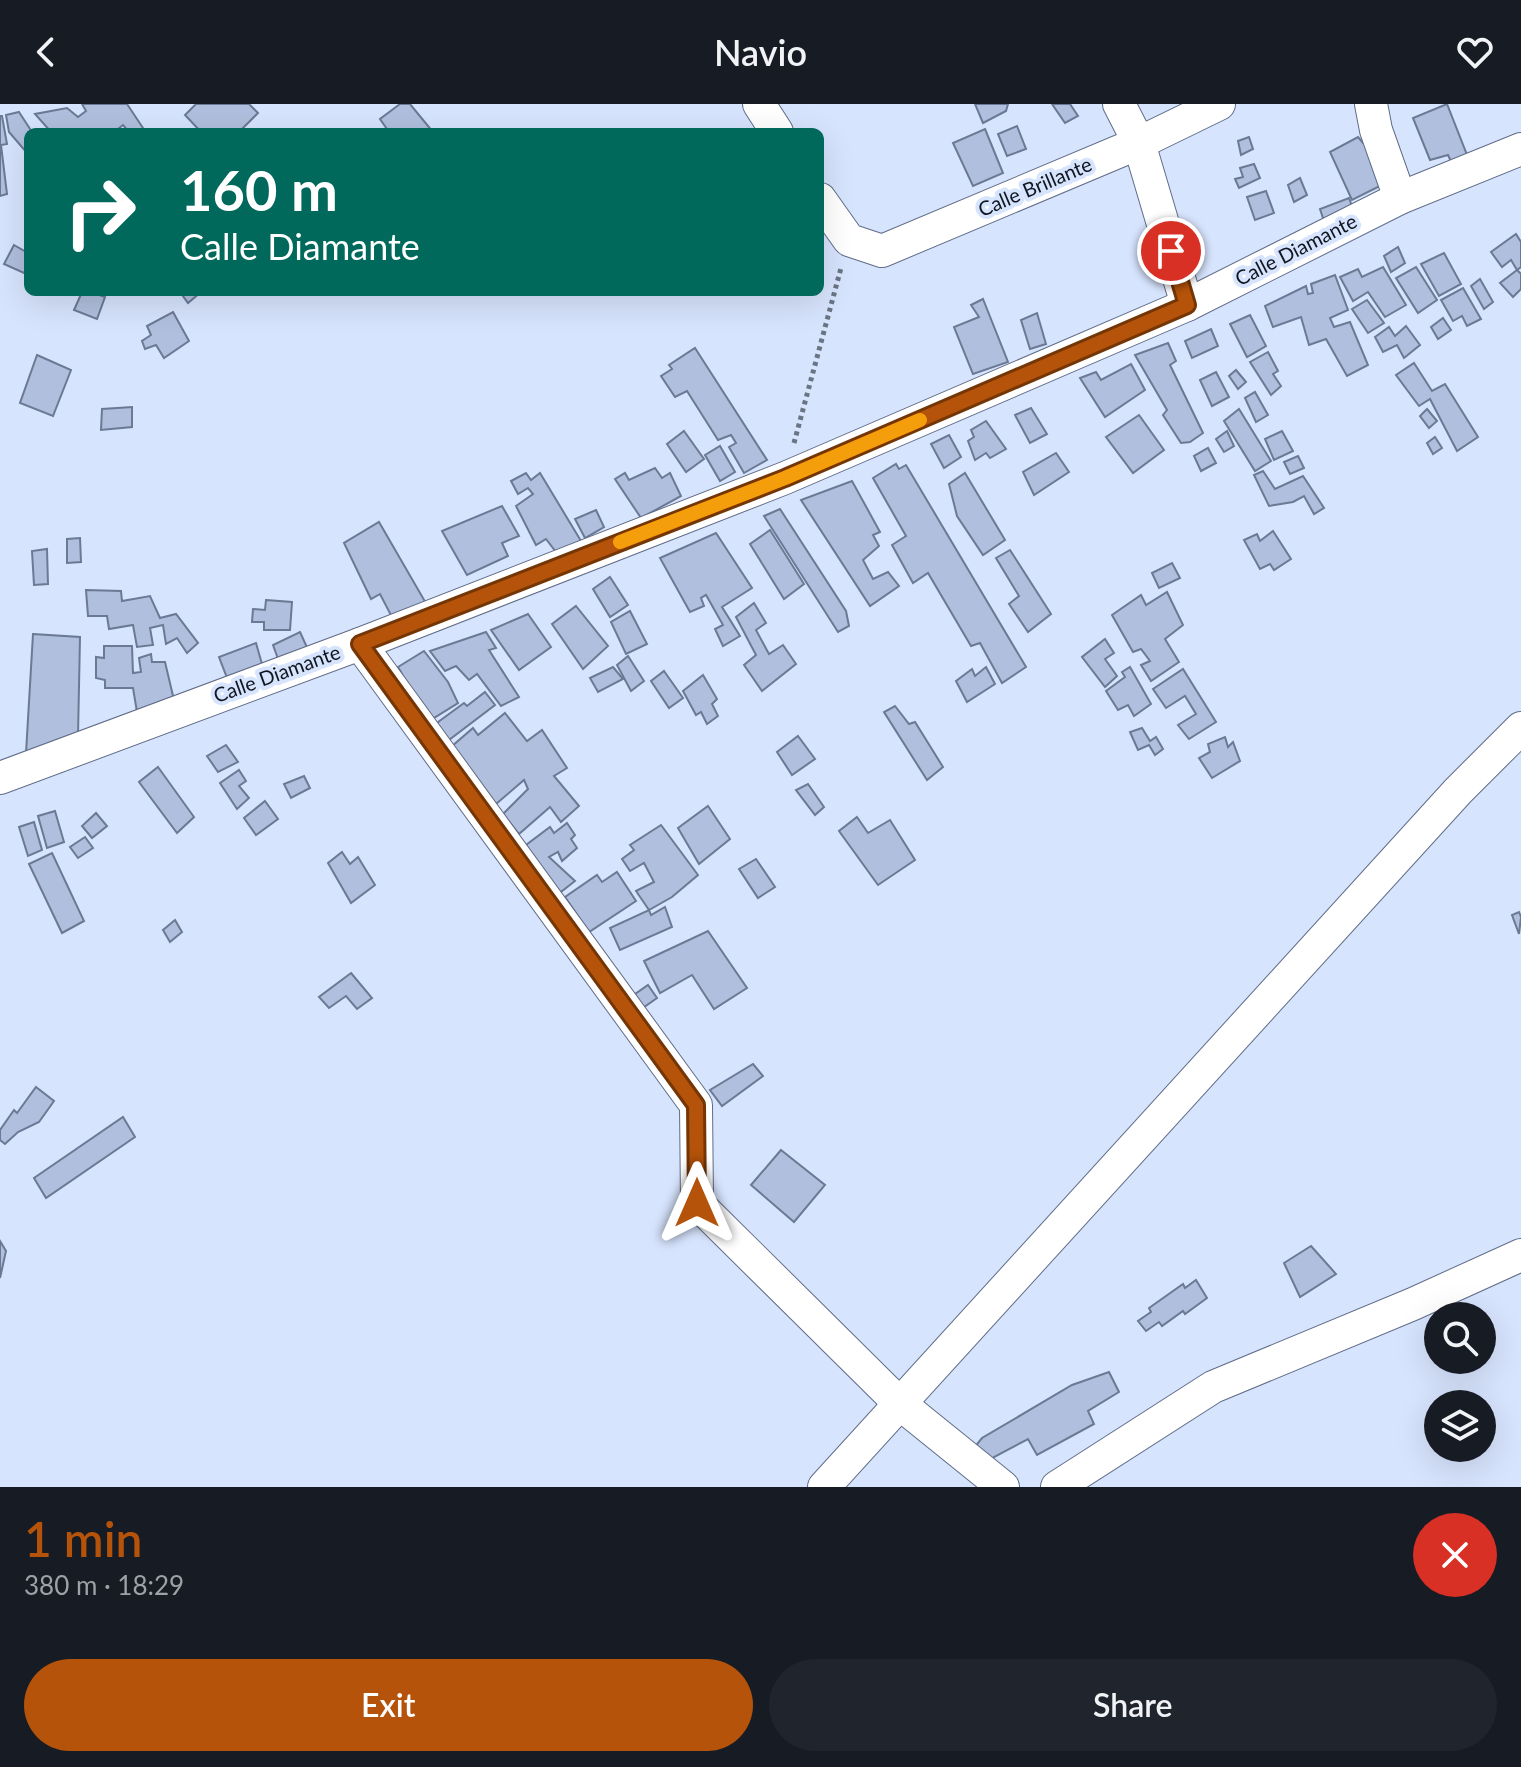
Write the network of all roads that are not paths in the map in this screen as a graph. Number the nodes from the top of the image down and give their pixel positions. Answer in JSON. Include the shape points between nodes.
{"nodes":[{"id":1,"x":759,"y":104,"type":"edge"},
{"id":2,"x":1119,"y":104,"type":"edge"},
{"id":3,"x":1219,"y":104,"type":"edge"},
{"id":4,"x":1371,"y":104,"type":"edge"},
{"id":5,"x":774,"y":128,"type":"edge"},
{"id":6,"x":1139,"y":143,"type":"junction"},
{"id":7,"x":1521,"y":149,"type":"edge"},
{"id":8,"x":1400,"y":198,"type":"junction"},
{"id":9,"x":824,"y":205,"type":"edge"},
{"id":10,"x":1187,"y":305,"type":"junction"},
{"id":11,"x":360,"y":644,"type":"junction"},
{"id":12,"x":1521,"y":728,"type":"edge"},
{"id":13,"x":0,"y":778,"type":"edge"},
{"id":14,"x":1521,"y":1255,"type":"edge"},
{"id":15,"x":899,"y":1403,"type":"junction"},
{"id":16,"x":824,"y":1487,"type":"edge"},
{"id":17,"x":1003,"y":1487,"type":"edge"},
{"id":18,"x":1057,"y":1487,"type":"edge"}],
"edges":[{"from":1,"to":5,"type":"street"},
{"from":2,"to":6,"type":"street"},
{"from":3,"to":6,"type":"street","name":"Calle Brillante"},
{"from":4,"to":8,"type":"street"},
{"from":6,"to":9,"type":"street","name":"Calle Brillante","via":[[882,251],[849,240]]},
{"from":6,"to":10,"type":"street"},
{"from":7,"to":8,"type":"street","name":"Calle Diamante"},
{"from":8,"to":10,"type":"street","name":"Calle Diamante"},
{"from":10,"to":11,"type":"street","name":"Calle Diamante","via":[[785,478]]},
{"from":11,"to":13,"type":"street","name":"Calle Diamante"},
{"from":11,"to":15,"type":"street","via":[[696,1105],[697,1203]]},
{"from":12,"to":15,"type":"street","via":[[1447,802]]},
{"from":14,"to":18,"type":"street","via":[[1213,1387]]},
{"from":15,"to":16,"type":"street"},
{"from":15,"to":17,"type":"street"}]}
